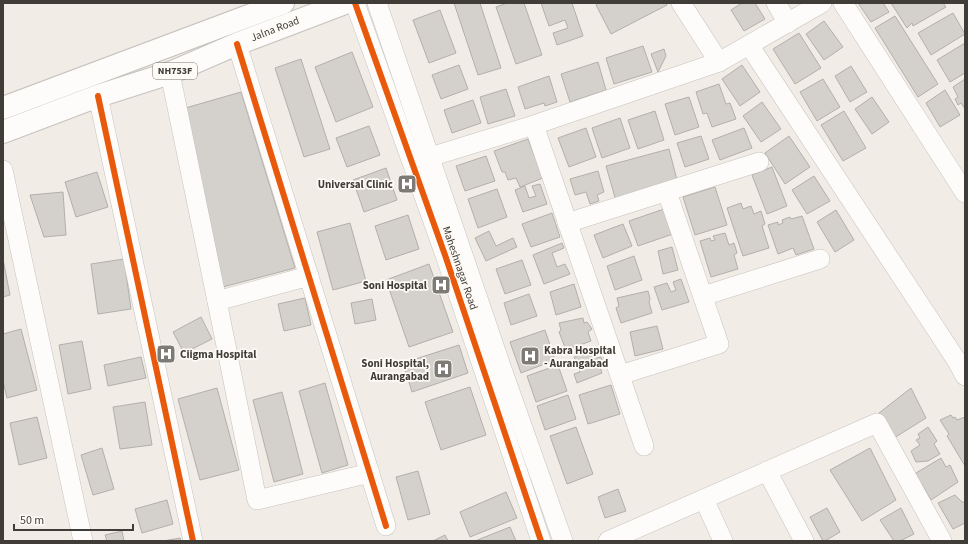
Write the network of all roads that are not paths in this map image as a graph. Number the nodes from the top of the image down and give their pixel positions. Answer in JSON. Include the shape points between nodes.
{"nodes":[{"id":1,"x":283,"y":3,"type":"edge"},
{"id":2,"x":345,"y":3,"type":"edge"},
{"id":3,"x":355,"y":3,"type":"edge"},
{"id":4,"x":377,"y":3,"type":"edge"},
{"id":5,"x":681,"y":3,"type":"edge"},
{"id":6,"x":776,"y":3,"type":"edge"},
{"id":7,"x":822,"y":3,"type":"edge"},
{"id":8,"x":843,"y":3,"type":"edge"},
{"id":9,"x":788,"y":23,"type":"junction"},
{"id":10,"x":237,"y":44,"type":"junction"},
{"id":11,"x":749,"y":45,"type":"junction"},
{"id":12,"x":719,"y":62,"type":"junction"},
{"id":13,"x":170,"y":73,"type":"junction"},
{"id":14,"x":98,"y":96,"type":"junction"},
{"id":15,"x":3,"y":108,"type":"edge"},
{"id":16,"x":534,"y":125,"type":"junction"},
{"id":17,"x":3,"y":132,"type":"edge"},
{"id":18,"x":430,"y":157,"type":"junction"},
{"id":19,"x":412,"y":162,"type":"junction"},
{"id":20,"x":758,"y":162,"type":"dead end"},
{"id":21,"x":3,"y":170,"type":"edge"},
{"id":22,"x":667,"y":192,"type":"junction"},
{"id":23,"x":965,"y":193,"type":"edge"},
{"id":24,"x":567,"y":222,"type":"junction"},
{"id":25,"x":820,"y":259,"type":"dead end"},
{"id":26,"x":309,"y":276,"type":"junction"},
{"id":27,"x":703,"y":296,"type":"junction"},
{"id":28,"x":217,"y":302,"type":"junction"},
{"id":29,"x":620,"y":375,"type":"junction"},
{"id":30,"x":965,"y":376,"type":"edge"},
{"id":31,"x":644,"y":446,"type":"dead end"},
{"id":32,"x":767,"y":471,"type":"junction"},
{"id":33,"x":370,"y":473,"type":"junction"},
{"id":34,"x":704,"y":498,"type":"junction"},
{"id":35,"x":386,"y":526,"type":"dead end"},
{"id":36,"x":936,"y":539,"type":"edge"},
{"id":37,"x":83,"y":541,"type":"edge"},
{"id":38,"x":192,"y":541,"type":"edge"},
{"id":39,"x":540,"y":541,"type":"edge"},
{"id":40,"x":563,"y":541,"type":"edge"},
{"id":41,"x":608,"y":541,"type":"edge"},
{"id":42,"x":722,"y":541,"type":"edge"},
{"id":43,"x":804,"y":541,"type":"edge"}],
"edges":[{"from":1,"to":15,"type":"highway","name":"Jalna Road","number":"NH753F"},
{"from":2,"to":10,"type":"highway","name":"Jalna Road","number":"NH753F"},
{"from":3,"to":19,"type":"street","name":"Maheshnagar Road"},
{"from":4,"to":18,"type":"street","name":"Maheshnagar Road"},
{"from":5,"to":12,"type":"street"},
{"from":6,"to":9,"type":"street"},
{"from":7,"to":9,"type":"street"},
{"from":8,"to":23,"type":"street"},
{"from":9,"to":11,"type":"street"},
{"from":10,"to":13,"type":"highway","name":"Jalna Road","number":"NH753F"},
{"from":10,"to":26,"type":"street"},
{"from":11,"to":12,"type":"street"},
{"from":11,"to":30,"type":"street"},
{"from":12,"to":16,"type":"street"},
{"from":13,"to":14,"type":"highway","name":"Jalna Road","number":"NH753F"},
{"from":13,"to":28,"type":"street"},
{"from":14,"to":17,"type":"highway","name":"Jalna Road","number":"NH753F"},
{"from":14,"to":38,"type":"street"},
{"from":16,"to":18,"type":"street"},
{"from":16,"to":24,"type":"street"},
{"from":18,"to":19,"type":"street"},
{"from":18,"to":40,"type":"street","name":"Maheshnagar Road"},
{"from":19,"to":39,"type":"street","name":"Maheshnagar Road"},
{"from":20,"to":22,"type":"street"},
{"from":21,"to":37,"type":"street"},
{"from":22,"to":24,"type":"street"},
{"from":22,"to":27,"type":"street"},
{"from":24,"to":29,"type":"street"},
{"from":25,"to":27,"type":"street"},
{"from":26,"to":28,"type":"street"},
{"from":26,"to":33,"type":"street"},
{"from":27,"to":29,"type":"street","via":[[719,344]]},
{"from":28,"to":33,"type":"street","via":[[257,500]]},
{"from":29,"to":31,"type":"street"},
{"from":32,"to":34,"type":"street"},
{"from":32,"to":36,"type":"street","via":[[877,423]]},
{"from":32,"to":43,"type":"street"},
{"from":33,"to":35,"type":"street"},
{"from":34,"to":41,"type":"street"},
{"from":34,"to":42,"type":"street"}]}
